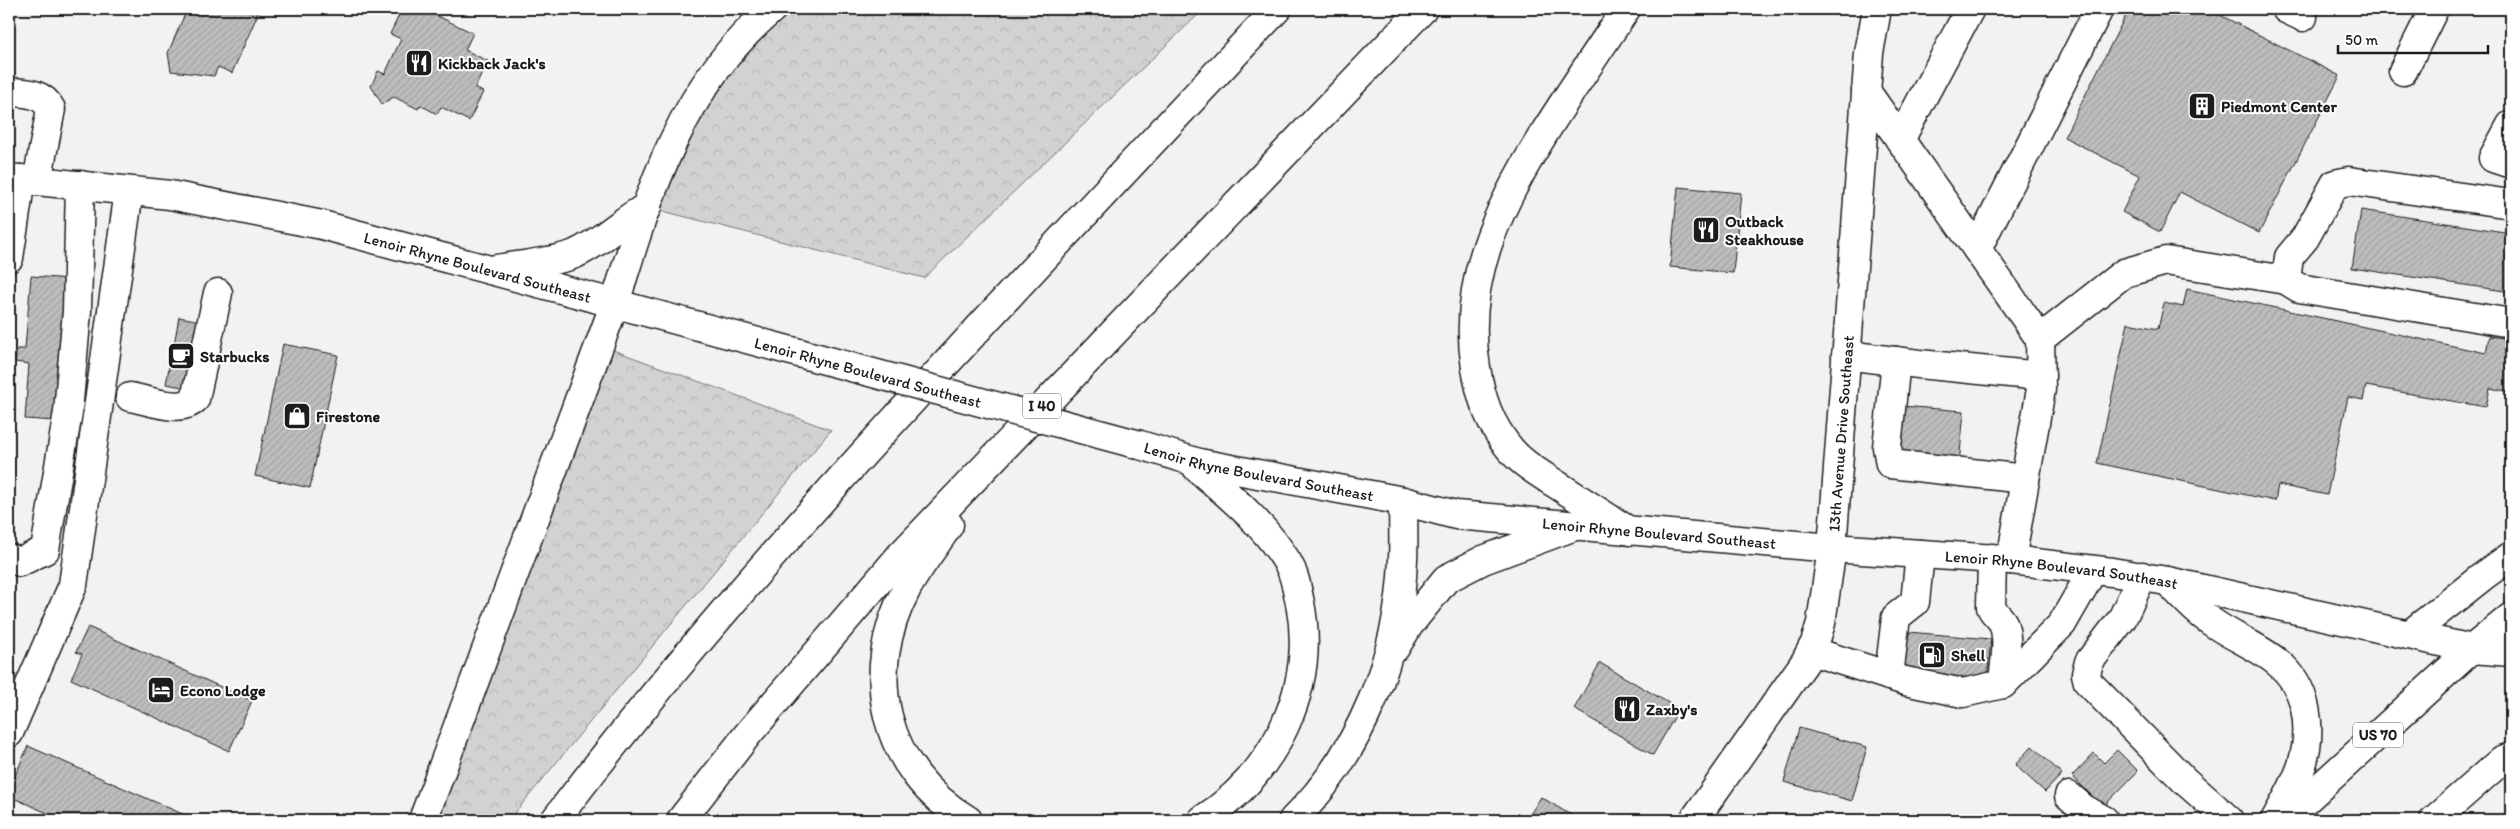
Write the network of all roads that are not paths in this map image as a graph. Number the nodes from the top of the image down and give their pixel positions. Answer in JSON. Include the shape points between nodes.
{"nodes":[{"id":1,"x":772,"y":9,"type":"edge"},
{"id":2,"x":1277,"y":9,"type":"edge"},
{"id":3,"x":1423,"y":9,"type":"edge"},
{"id":4,"x":1626,"y":9,"type":"edge"},
{"id":5,"x":1877,"y":9,"type":"edge"},
{"id":6,"x":1970,"y":9,"type":"edge"},
{"id":7,"x":2099,"y":9,"type":"edge"},
{"id":8,"x":2434,"y":9,"type":"edge"},
{"id":9,"x":2403,"y":71,"type":"dead end"},
{"id":10,"x":1866,"y":91,"type":"junction"},
{"id":11,"x":9,"y":92,"type":"edge"},
{"id":12,"x":2511,"y":125,"type":"edge"},
{"id":13,"x":1900,"y":140,"type":"junction"},
{"id":14,"x":2511,"y":164,"type":"edge"},
{"id":15,"x":22,"y":179,"type":"edge"},
{"id":16,"x":80,"y":185,"type":"junction"},
{"id":17,"x":129,"y":191,"type":"junction"},
{"id":18,"x":2511,"y":204,"type":"edge"},
{"id":19,"x":647,"y":207,"type":"junction"},
{"id":20,"x":1977,"y":249,"type":"junction"},
{"id":21,"x":9,"y":258,"type":"edge"},
{"id":22,"x":491,"y":270,"type":"junction"},
{"id":23,"x":2286,"y":280,"type":"junction"},
{"id":24,"x":218,"y":293,"type":"dead end"},
{"id":25,"x":615,"y":303,"type":"junction"},
{"id":26,"x":2511,"y":323,"type":"edge"},
{"id":27,"x":2040,"y":340,"type":"junction"},
{"id":28,"x":1846,"y":354,"type":"junction"},
{"id":29,"x":1896,"y":361,"type":"junction"},
{"id":30,"x":2041,"y":376,"type":"junction"},
{"id":31,"x":130,"y":397,"type":"dead end"},
{"id":32,"x":1003,"y":446,"type":"junction"},
{"id":33,"x":1199,"y":463,"type":"junction"},
{"id":34,"x":2025,"y":479,"type":"junction"},
{"id":35,"x":1403,"y":502,"type":"junction"},
{"id":36,"x":1572,"y":527,"type":"junction"},
{"id":37,"x":1628,"y":532,"type":"junction"},
{"id":38,"x":1832,"y":548,"type":"junction"},
{"id":39,"x":1920,"y":554,"type":"junction"},
{"id":40,"x":2511,"y":556,"type":"edge"},
{"id":41,"x":9,"y":558,"type":"edge"},
{"id":42,"x":2002,"y":559,"type":"junction"},
{"id":43,"x":2093,"y":570,"type":"junction"},
{"id":44,"x":2154,"y":579,"type":"junction"},
{"id":45,"x":2511,"y":617,"type":"edge"},
{"id":46,"x":2409,"y":635,"type":"junction"},
{"id":47,"x":2472,"y":649,"type":"junction"},
{"id":48,"x":1811,"y":651,"type":"junction"},
{"id":49,"x":2511,"y":652,"type":"edge"},
{"id":50,"x":1889,"y":676,"type":"junction"},
{"id":51,"x":1380,"y":681,"type":"junction"},
{"id":52,"x":2002,"y":684,"type":"junction"},
{"id":53,"x":9,"y":733,"type":"edge"},
{"id":54,"x":2511,"y":757,"type":"edge"},
{"id":55,"x":2069,"y":796,"type":"dead end"},
{"id":56,"x":423,"y":820,"type":"edge"},
{"id":57,"x":555,"y":820,"type":"edge"},
{"id":58,"x":681,"y":820,"type":"edge"},
{"id":59,"x":968,"y":820,"type":"edge"},
{"id":60,"x":1202,"y":820,"type":"edge"},
{"id":61,"x":1293,"y":820,"type":"edge"},
{"id":62,"x":1694,"y":820,"type":"edge"},
{"id":63,"x":2104,"y":820,"type":"edge"},
{"id":64,"x":2229,"y":820,"type":"edge"},
{"id":65,"x":2275,"y":820,"type":"edge"},
{"id":66,"x":2284,"y":820,"type":"edge"},
{"id":67,"x":2434,"y":820,"type":"edge"}],
"edges":[{"from":1,"to":19,"type":"main road","via":[[747,30],[713,70],[673,141]]},
{"from":2,"to":57,"type":"main road","via":[[797,526],[671,674]]},
{"from":3,"to":32,"type":"main road","number":"I 40"},
{"from":4,"to":37,"type":"main road","via":[[1560,108],[1493,227],[1474,297],[1472,330],[1480,392],[1487,414],[1503,440],[1529,467]]},
{"from":5,"to":10,"type":"main road","name":"13th Avenue Drive Southeast"},
{"from":6,"to":13,"type":"main road"},
{"from":7,"to":20,"type":"main road"},
{"from":8,"to":9,"type":"main road"},
{"from":10,"to":13,"type":"main road"},
{"from":10,"to":28,"type":"main road","name":"13th Avenue Drive Southeast"},
{"from":11,"to":15,"type":"main road","via":[[37,94],[47,101],[51,109]]},
{"from":12,"to":14,"type":"main road","via":[[2493,158]]},
{"from":13,"to":20,"type":"main road"},
{"from":15,"to":16,"type":"main road","name":"Lenoir Rhyne Boulevard Southeast"},
{"from":15,"to":21,"type":"main road"},
{"from":16,"to":17,"type":"main road","name":"Lenoir Rhyne Boulevard Southeast"},
{"from":16,"to":41,"type":"main road","via":[[76,311],[68,412],[45,550],[20,562]]},
{"from":17,"to":22,"type":"main road","name":"Lenoir Rhyne Boulevard Southeast","via":[[208,201],[313,223]]},
{"from":17,"to":53,"type":"main road","via":[[73,586]]},
{"from":18,"to":23,"type":"main road","via":[[2349,181],[2335,184],[2305,238],[2289,257]]},
{"from":19,"to":22,"type":"main road","via":[[600,241],[574,255]]},
{"from":19,"to":25,"type":"main road","via":[[638,226]]},
{"from":20,"to":27,"type":"main road"},
{"from":22,"to":25,"type":"main road","name":"Lenoir Rhyne Boulevard Southeast"},
{"from":23,"to":26,"type":"main road","via":[[2299,288]]},
{"from":23,"to":27,"type":"main road","via":[[2166,261],[2124,273]]},
{"from":24,"to":31,"type":"main road","via":[[195,399],[179,406]]},
{"from":25,"to":33,"type":"main road","name":"Lenoir Rhyne Boulevard Southeast","bridge":true},
{"from":25,"to":56,"type":"main road"},
{"from":27,"to":30,"type":"main road"},
{"from":28,"to":29,"type":"main road"},
{"from":28,"to":38,"type":"main road","name":"13th Avenue Drive Southeast"},
{"from":29,"to":30,"type":"main road"},
{"from":29,"to":34,"type":"main road","via":[[1887,447],[1890,464]]},
{"from":30,"to":34,"type":"main road"},
{"from":32,"to":58,"type":"main road","number":"I 40","via":[[823,644]]},
{"from":32,"to":59,"type":"main road","via":[[906,590],[895,617],[883,671],[884,704],[889,726],[903,756],[944,804]]},
{"from":33,"to":35,"type":"main road","name":"Lenoir Rhyne Boulevard Southeast"},
{"from":33,"to":60,"type":"main road","via":[[1197,468],[1236,500],[1289,564],[1303,617],[1304,653],[1298,689],[1287,723],[1271,752],[1254,777],[1230,801]]},
{"from":34,"to":42,"type":"main road"},
{"from":35,"to":36,"type":"main road","name":"Lenoir Rhyne Boulevard Southeast","via":[[1456,515]]},
{"from":35,"to":51,"type":"main road","via":[[1404,560],[1400,598]]},
{"from":36,"to":37,"type":"main road","name":"Lenoir Rhyne Boulevard Southeast"},
{"from":36,"to":51,"type":"main road","via":[[1483,560],[1446,579],[1409,625]]},
{"from":37,"to":38,"type":"main road","name":"Lenoir Rhyne Boulevard Southeast"},
{"from":38,"to":39,"type":"main road","name":"Lenoir Rhyne Boulevard Southeast"},
{"from":38,"to":48,"type":"main road","name":"13th Avenue Drive Southeast","via":[[1822,623]]},
{"from":39,"to":42,"type":"main road","name":"Lenoir Rhyne Boulevard Southeast"},
{"from":39,"to":50,"type":"main road","via":[[1915,602],[1896,617]]},
{"from":40,"to":46,"type":"main road"},
{"from":42,"to":43,"type":"main road","name":"Lenoir Rhyne Boulevard Southeast"},
{"from":42,"to":52,"type":"main road","via":[[1991,607],[2002,621],[2007,640]]},
{"from":43,"to":44,"type":"main road","name":"Lenoir Rhyne Boulevard Southeast"},
{"from":43,"to":52,"type":"main road","via":[[2062,624]]},
{"from":44,"to":46,"type":"main road","name":"Lenoir Rhyne Boulevard Southeast"},
{"from":44,"to":64,"type":"main road","via":[[2090,662],[2086,674],[2088,682],[2184,780]]},
{"from":44,"to":65,"type":"main road","via":[[2208,620],[2278,662],[2295,678],[2306,709],[2307,741],[2301,766]]},
{"from":45,"to":47,"type":"main road","number":"US 70"},
{"from":46,"to":47,"type":"main road","name":"Lenoir Rhyne Boulevard Southeast"},
{"from":47,"to":49,"type":"main road","name":"Lenoir Rhyne Boulevard Southeast"},
{"from":47,"to":66,"type":"main road","number":"US 70"},
{"from":48,"to":50,"type":"main road"},
{"from":48,"to":62,"type":"main road","name":"13th Avenue Drive Southeast"},
{"from":50,"to":52,"type":"main road","via":[[1964,692]]},
{"from":51,"to":61,"type":"main road","via":[[1338,767]]},
{"from":54,"to":67,"type":"main road","via":[[2502,760]]},
{"from":55,"to":63,"type":"main road"}]}
